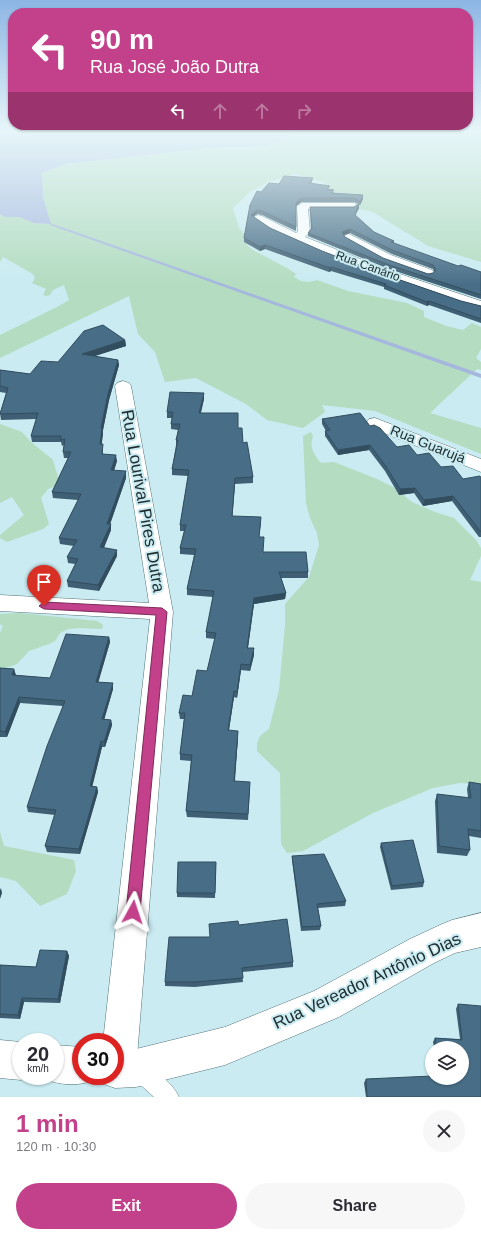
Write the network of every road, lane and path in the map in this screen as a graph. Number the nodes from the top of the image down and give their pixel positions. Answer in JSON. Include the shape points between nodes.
{"nodes":[{"id":1,"x":354,"y":206,"type":"edge"},
{"id":2,"x":258,"y":218,"type":"edge"},
{"id":3,"x":349,"y":237,"type":"edge"},
{"id":4,"x":298,"y":238,"type":"junction"},
{"id":5,"x":440,"y":278,"type":"edge"},
{"id":6,"x":481,"y":305,"type":"edge"},
{"id":7,"x":123,"y":386,"type":"dead end"},
{"id":8,"x":375,"y":423,"type":"dead end"},
{"id":9,"x":481,"y":466,"type":"edge"},
{"id":10,"x":0,"y":603,"type":"edge"},
{"id":11,"x":162,"y":612,"type":"junction"},
{"id":12,"x":481,"y":930,"type":"edge"},
{"id":13,"x":124,"y":1057,"type":"edge"},
{"id":14,"x":0,"y":1059,"type":"edge"},
{"id":15,"x":12,"y":1060,"type":"edge"},
{"id":16,"x":124,"y":1069,"type":"edge"},
{"id":17,"x":124,"y":1070,"type":"edge"},
{"id":18,"x":169,"y":1097,"type":"edge"}],
"edges":[{"from":1,"to":4,"type":"street","via":[[302,206],[304,232]]},
{"from":2,"to":4,"type":"street","name":"Rua Canário"},
{"from":3,"to":5,"type":"street","name":"Rua Canário","via":[[387,258]]},
{"from":4,"to":6,"type":"street","name":"Rua Canário","via":[[384,273]]},
{"from":7,"to":11,"type":"street","name":"Rua Lourival Pires Dutra"},
{"from":8,"to":9,"type":"street","name":"Rua Guarujá"},
{"from":10,"to":11,"type":"street"},
{"from":11,"to":13,"type":"street","name":"Rua Lourival Pires Dutra"},
{"from":12,"to":16,"type":"street","name":"Rua Vereador Antônio Dias","via":[[452,937],[326,1004],[225,1046]]},
{"from":14,"to":15,"type":"street"},
{"from":17,"to":18,"type":"lane"}]}
